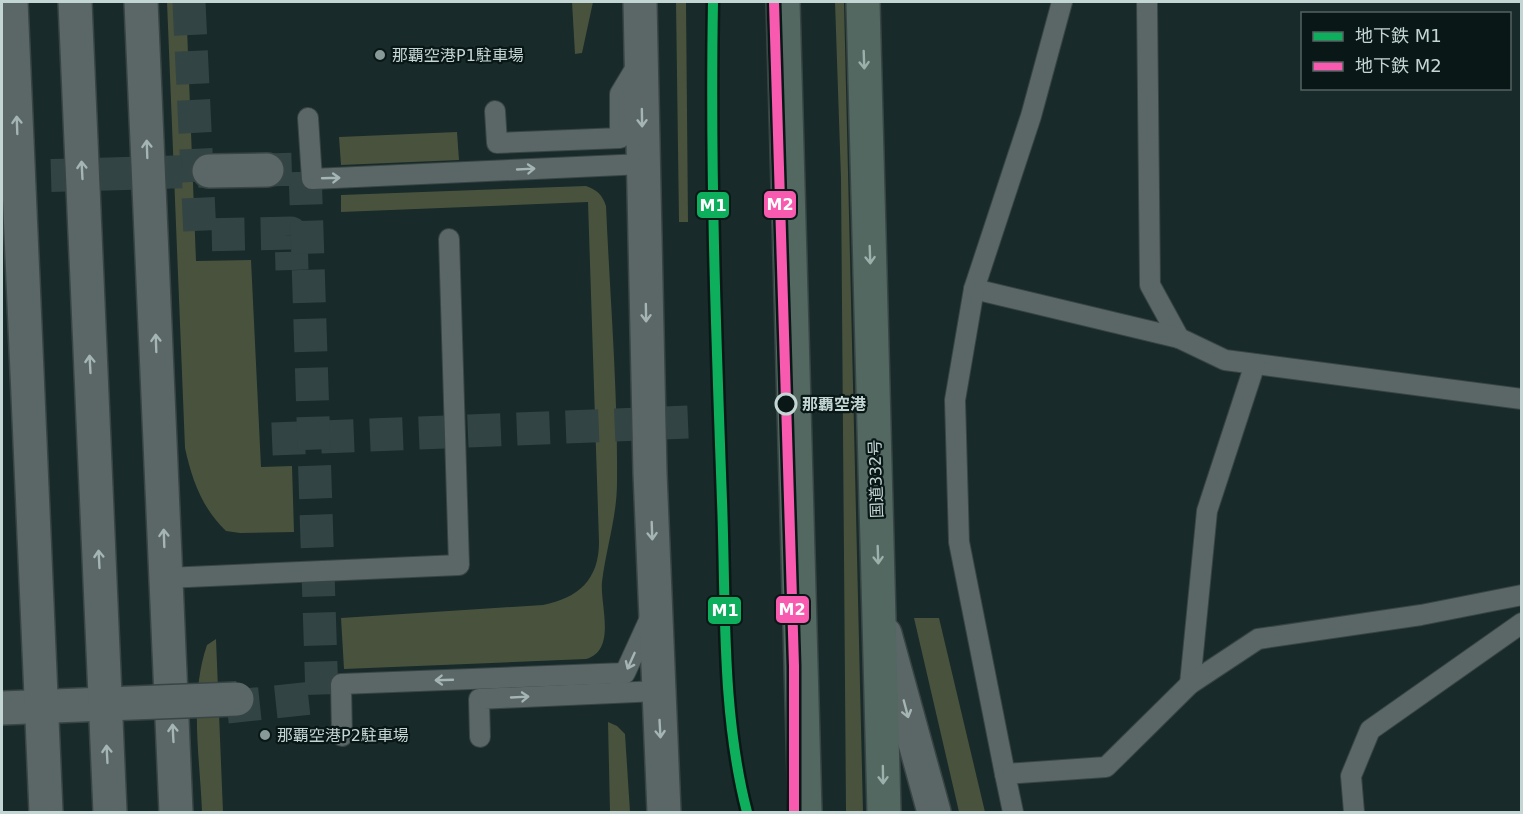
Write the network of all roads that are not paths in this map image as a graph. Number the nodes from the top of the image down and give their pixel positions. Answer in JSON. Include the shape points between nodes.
{"nodes":[{"id":1,"x":12,"y":2,"type":"edge"},
{"id":2,"x":75,"y":2,"type":"edge"},
{"id":3,"x":141,"y":2,"type":"edge"},
{"id":4,"x":640,"y":2,"type":"edge"},
{"id":5,"x":783,"y":2,"type":"edge"},
{"id":6,"x":863,"y":2,"type":"edge"},
{"id":7,"x":1062,"y":2,"type":"edge"},
{"id":8,"x":1147,"y":2,"type":"edge"},
{"id":9,"x":641,"y":59,"type":"junction"},
{"id":10,"x":495,"y":111,"type":"dead end"},
{"id":11,"x":308,"y":118,"type":"dead end"},
{"id":12,"x":2,"y":159,"type":"edge"},
{"id":13,"x":643,"y":164,"type":"junction"},
{"id":14,"x":267,"y":170,"type":"tunnel mouth"},
{"id":15,"x":209,"y":171,"type":"tunnel mouth"},
{"id":16,"x":449,"y":239,"type":"dead end"},
{"id":17,"x":974,"y":289,"type":"junction"},
{"id":18,"x":1179,"y":338,"type":"junction"},
{"id":19,"x":1255,"y":364,"type":"junction"},
{"id":20,"x":1521,"y":399,"type":"edge"},
{"id":21,"x":166,"y":578,"type":"junction"},
{"id":22,"x":1521,"y":595,"type":"edge"},
{"id":23,"x":654,"y":608,"type":"junction"},
{"id":24,"x":879,"y":612,"type":"junction"},
{"id":25,"x":1521,"y":623,"type":"edge"},
{"id":26,"x":1190,"y":684,"type":"junction"},
{"id":27,"x":658,"y":691,"type":"junction"},
{"id":28,"x":237,"y":699,"type":"tunnel mouth"},
{"id":29,"x":2,"y":708,"type":"edge"},
{"id":30,"x":342,"y":736,"type":"dead end"},
{"id":31,"x":480,"y":737,"type":"dead end"},
{"id":32,"x":1005,"y":774,"type":"junction"},
{"id":33,"x":31,"y":813,"type":"edge"},
{"id":34,"x":46,"y":813,"type":"edge"},
{"id":35,"x":110,"y":813,"type":"edge"},
{"id":36,"x":176,"y":813,"type":"edge"},
{"id":37,"x":664,"y":813,"type":"edge"},
{"id":38,"x":805,"y":813,"type":"edge"},
{"id":39,"x":884,"y":813,"type":"edge"},
{"id":40,"x":934,"y":813,"type":"edge"},
{"id":41,"x":1013,"y":813,"type":"edge"},
{"id":42,"x":1354,"y":813,"type":"edge"}],
"edges":[{"from":34,"to":1,"type":"street","one_way":true,"bridge":true},
{"from":35,"to":2,"type":"street","one_way":true,"bridge":true},
{"from":21,"to":3,"type":"street","one_way":true},
{"from":4,"to":9,"type":"street"},
{"from":5,"to":38,"type":"highway"},
{"from":6,"to":24,"type":"highway","name":"国道332号","one_way":true},
{"from":7,"to":17,"type":"lane","via":[[1031,116]]},
{"from":8,"to":18,"type":"lane","via":[[1150,285]]},
{"from":9,"to":10,"type":"lane","via":[[620,94],[620,138],[497,143]]},
{"from":9,"to":13,"type":"street","one_way":true},
{"from":11,"to":13,"type":"lane","one_way":true,"via":[[312,178]]},
{"from":12,"to":33,"type":"street"},
{"from":13,"to":23,"type":"street","one_way":true},
{"from":14,"to":15,"type":"street"},
{"from":16,"to":21,"type":"lane","via":[[459,565]]},
{"from":17,"to":18,"type":"lane"},
{"from":17,"to":32,"type":"lane","via":[[955,400],[959,542]]},
{"from":18,"to":19,"type":"lane","via":[[1225,360]]},
{"from":19,"to":20,"type":"lane"},
{"from":19,"to":26,"type":"lane","via":[[1207,511]]},
{"from":36,"to":21,"type":"street","one_way":true},
{"from":22,"to":26,"type":"lane","via":[[1420,615],[1258,639]]},
{"from":23,"to":27,"type":"street"},
{"from":23,"to":30,"type":"lane","one_way":true,"via":[[626,673],[341,684]]},
{"from":24,"to":39,"type":"highway","name":"国道332号","one_way":true},
{"from":24,"to":40,"type":"street","one_way":true},
{"from":25,"to":42,"type":"lane","via":[[1370,730],[1351,776]]},
{"from":26,"to":32,"type":"lane","via":[[1106,767]]},
{"from":31,"to":27,"type":"lane","one_way":true,"via":[[479,699]]},
{"from":27,"to":37,"type":"street","one_way":true},
{"from":28,"to":29,"type":"street","bridge":true},
{"from":32,"to":41,"type":"lane"}]}
